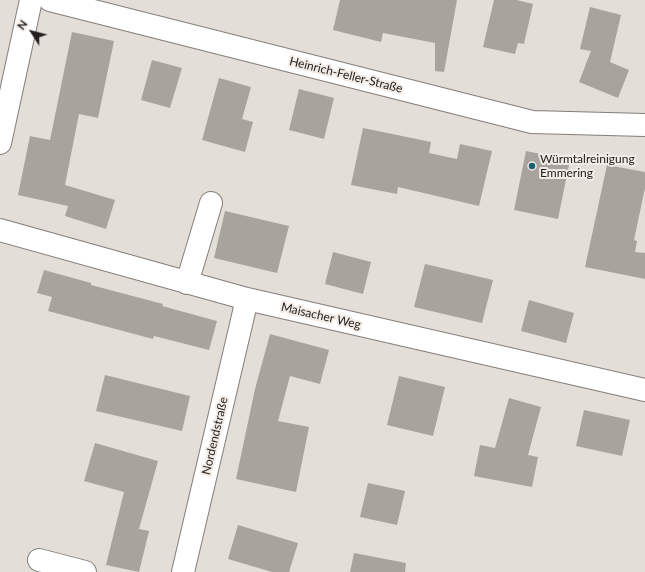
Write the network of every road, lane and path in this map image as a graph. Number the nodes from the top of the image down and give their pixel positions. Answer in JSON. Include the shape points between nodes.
{"nodes":[{"id":1,"x":31,"y":0,"type":"edge"},
{"id":2,"x":50,"y":0,"type":"edge"},
{"id":3,"x":645,"y":125,"type":"edge"},
{"id":4,"x":0,"y":143,"type":"edge"},
{"id":5,"x":211,"y":204,"type":"dead end"},
{"id":6,"x":0,"y":230,"type":"edge"},
{"id":7,"x":187,"y":283,"type":"junction"},
{"id":8,"x":247,"y":299,"type":"junction"},
{"id":9,"x":645,"y":390,"type":"edge"},
{"id":10,"x":39,"y":560,"type":"dead end"},
{"id":11,"x":85,"y":572,"type":"edge"},
{"id":12,"x":183,"y":572,"type":"edge"}],
"edges":[{"from":1,"to":4,"type":"street"},
{"from":2,"to":3,"type":"street","name":"Heinrich-Feller-Straße","via":[[532,122]]},
{"from":5,"to":7,"type":"street"},
{"from":6,"to":7,"type":"street","name":"Maisacher Weg"},
{"from":7,"to":8,"type":"street","name":"Maisacher Weg"},
{"from":8,"to":9,"type":"street","name":"Maisacher Weg"},
{"from":8,"to":12,"type":"street","name":"Nordendstraße"},
{"from":10,"to":11,"type":"street"}]}
